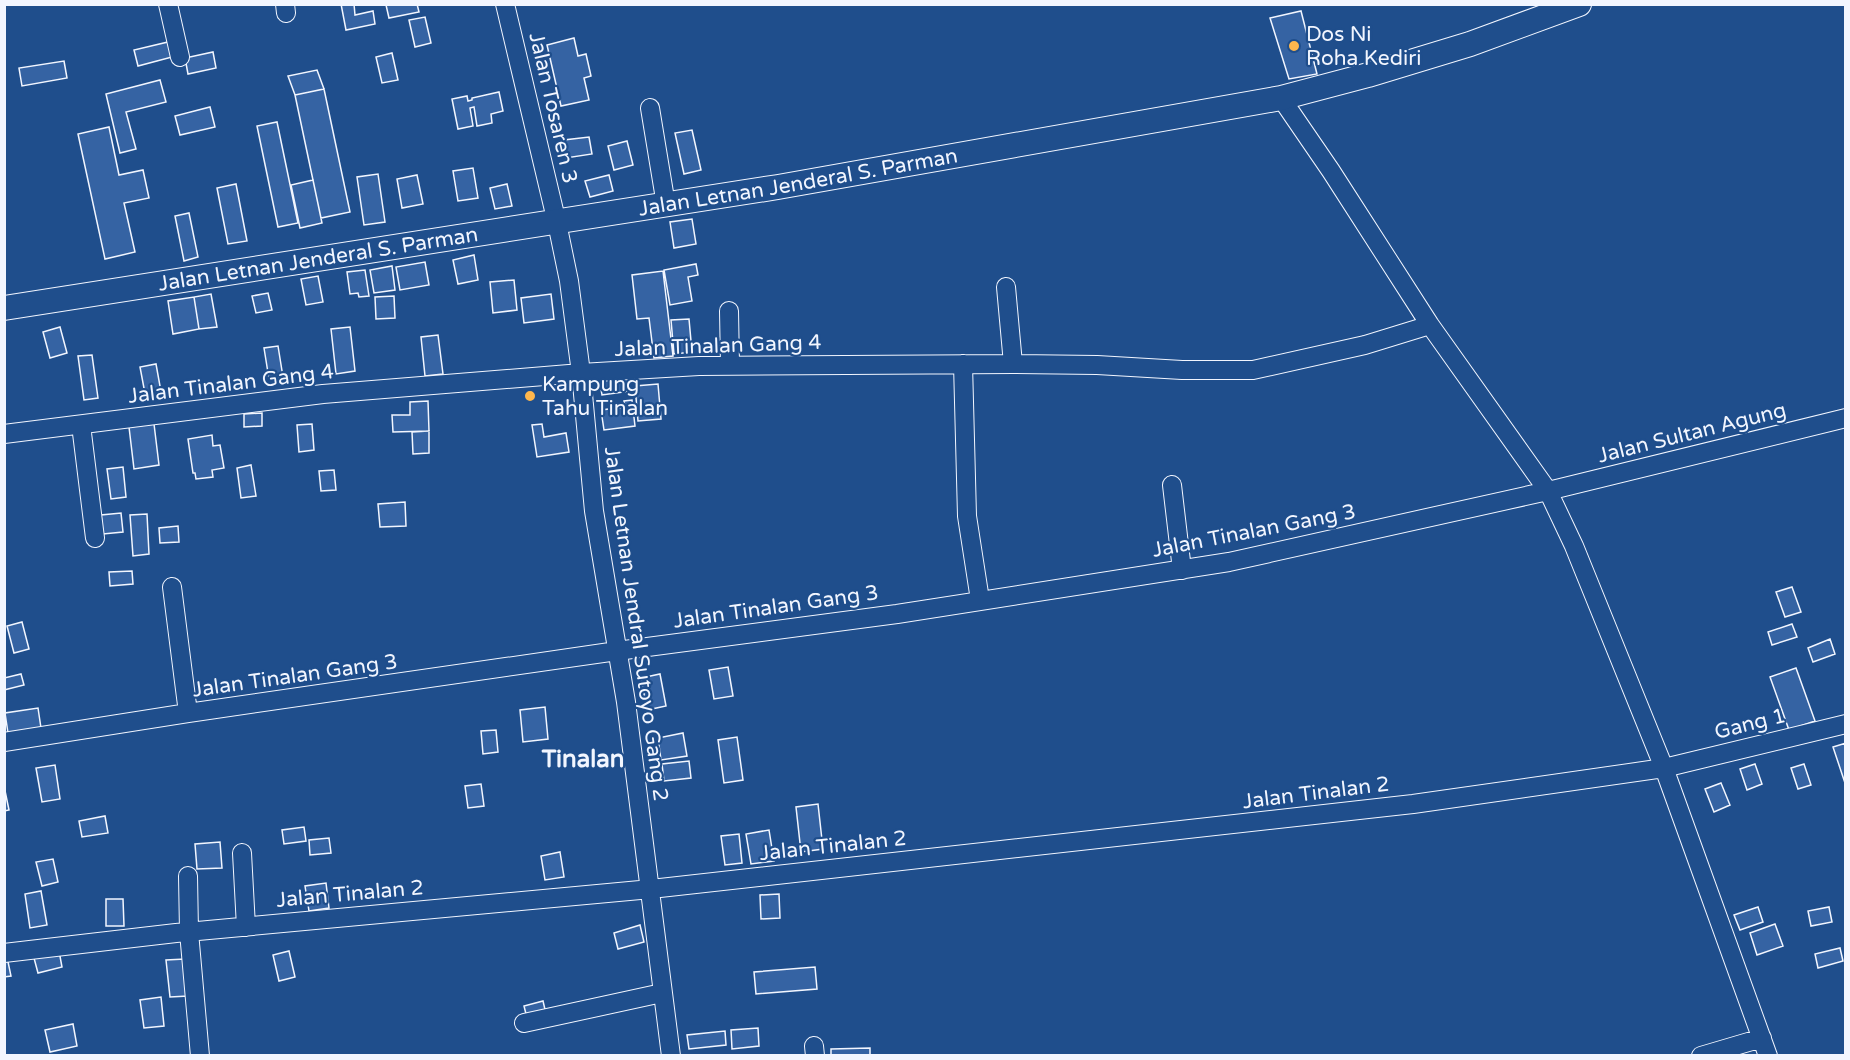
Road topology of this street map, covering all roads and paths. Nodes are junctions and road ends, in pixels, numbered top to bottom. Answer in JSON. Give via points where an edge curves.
{"nodes":[{"id":1,"x":168,"y":4,"type":"edge"},
{"id":2,"x":505,"y":4,"type":"edge"},
{"id":3,"x":1579,"y":4,"type":"edge"},
{"id":4,"x":180,"y":57,"type":"dead end"},
{"id":5,"x":1281,"y":98,"type":"junction"},
{"id":6,"x":650,"y":108,"type":"dead end"},
{"id":7,"x":666,"y":205,"type":"junction"},
{"id":8,"x":557,"y":223,"type":"junction"},
{"id":9,"x":1006,"y":287,"type":"dead end"},
{"id":10,"x":4,"y":308,"type":"edge"},
{"id":11,"x":729,"y":311,"type":"dead end"},
{"id":12,"x":1430,"y":325,"type":"junction"},
{"id":13,"x":963,"y":364,"type":"junction"},
{"id":14,"x":1013,"y":364,"type":"junction"},
{"id":15,"x":730,"y":365,"type":"junction"},
{"id":16,"x":582,"y":373,"type":"junction"},
{"id":17,"x":1845,"y":418,"type":"edge"},
{"id":18,"x":81,"y":425,"type":"junction"},
{"id":19,"x":4,"y":434,"type":"edge"},
{"id":20,"x":1172,"y":485,"type":"dead end"},
{"id":21,"x":1548,"y":491,"type":"junction"},
{"id":22,"x":95,"y":538,"type":"dead end"},
{"id":23,"x":1182,"y":570,"type":"junction"},
{"id":24,"x":172,"y":587,"type":"dead end"},
{"id":25,"x":980,"y":600,"type":"junction"},
{"id":26,"x":617,"y":651,"type":"junction"},
{"id":27,"x":188,"y":713,"type":"junction"},
{"id":28,"x":1845,"y":724,"type":"edge"},
{"id":29,"x":4,"y":742,"type":"edge"},
{"id":30,"x":1664,"y":768,"type":"junction"},
{"id":31,"x":242,"y":853,"type":"dead end"},
{"id":32,"x":188,"y":876,"type":"dead end"},
{"id":33,"x":651,"y":889,"type":"junction"},
{"id":34,"x":246,"y":927,"type":"junction"},
{"id":35,"x":189,"y":932,"type":"junction"},
{"id":36,"x":4,"y":953,"type":"edge"},
{"id":37,"x":662,"y":993,"type":"junction"},
{"id":38,"x":524,"y":1023,"type":"dead end"},
{"id":39,"x":1765,"y":1047,"type":"edge"},
{"id":40,"x":200,"y":1056,"type":"edge"},
{"id":41,"x":671,"y":1056,"type":"edge"},
{"id":42,"x":1701,"y":1056,"type":"edge"}],
"edges":[{"from":1,"to":4,"type":"street"},
{"from":2,"to":8,"type":"street","name":"Jalan Tosaren 3"},
{"from":3,"to":5,"type":"main road","name":"Jalan Letnan Jenderal S. Parman","via":[[1470,44]]},
{"from":5,"to":7,"type":"main road","name":"Jalan Letnan Jenderal S. Parman"},
{"from":5,"to":12,"type":"street"},
{"from":6,"to":7,"type":"street"},
{"from":7,"to":8,"type":"main road","name":"Jalan Letnan Jenderal S. Parman"},
{"from":8,"to":10,"type":"main road","name":"Jalan Letnan Jenderal S. Parman"},
{"from":8,"to":16,"type":"street","name":"Jalan Letnan Jendral Sutoyo Gang 2"},
{"from":9,"to":14,"type":"street"},
{"from":11,"to":15,"type":"street"},
{"from":12,"to":14,"type":"street","name":"Jalan Tinalan Gang 4","via":[[1365,345],[1253,370]]},
{"from":12,"to":21,"type":"street"},
{"from":13,"to":14,"type":"street","name":"Jalan Tinalan Gang 4"},
{"from":13,"to":15,"type":"street","name":"Jalan Tinalan Gang 4"},
{"from":13,"to":25,"type":"street","via":[[967,516]]},
{"from":15,"to":16,"type":"street","name":"Jalan Tinalan Gang 4"},
{"from":16,"to":18,"type":"street","name":"Jalan Tinalan Gang 4","via":[[323,394]]},
{"from":16,"to":26,"type":"street","name":"Jalan Letnan Jendral Sutoyo Gang 2","via":[[594,511]]},
{"from":17,"to":21,"type":"street","name":"Jalan Sultan Agung"},
{"from":18,"to":19,"type":"street","name":"Jalan Tinalan Gang 4"},
{"from":18,"to":22,"type":"street"},
{"from":20,"to":23,"type":"street"},
{"from":21,"to":23,"type":"street","name":"Jalan Tinalan Gang 3"},
{"from":21,"to":30,"type":"street"},
{"from":23,"to":25,"type":"street","name":"Jalan Tinalan Gang 3"},
{"from":24,"to":27,"type":"street"},
{"from":25,"to":26,"type":"street","name":"Jalan Tinalan Gang 3"},
{"from":26,"to":27,"type":"street","name":"Jalan Tinalan Gang 3"},
{"from":26,"to":33,"type":"street","name":"Jalan Letnan Jendral Sutoyo Gang 2"},
{"from":27,"to":29,"type":"street","name":"Jalan Tinalan Gang 3"},
{"from":28,"to":30,"type":"street","name":"Gang 1"},
{"from":30,"to":33,"type":"street","name":"Jalan Tinalan 2","via":[[1413,804]]},
{"from":30,"to":39,"type":"street"},
{"from":31,"to":34,"type":"street"},
{"from":32,"to":35,"type":"street"},
{"from":33,"to":34,"type":"street","name":"Jalan Tinalan 2"},
{"from":33,"to":37,"type":"street","name":"Jalan Letnan Jendral Sutoyo Gang 2"},
{"from":34,"to":35,"type":"street","name":"Jalan Tinalan 2"},
{"from":35,"to":36,"type":"street","name":"Jalan Tinalan 2"},
{"from":35,"to":40,"type":"street"},
{"from":37,"to":38,"type":"street"},
{"from":37,"to":41,"type":"street","name":"Jalan Letnan Jendral Sutoyo Gang 2"},
{"from":39,"to":42,"type":"street"}]}
